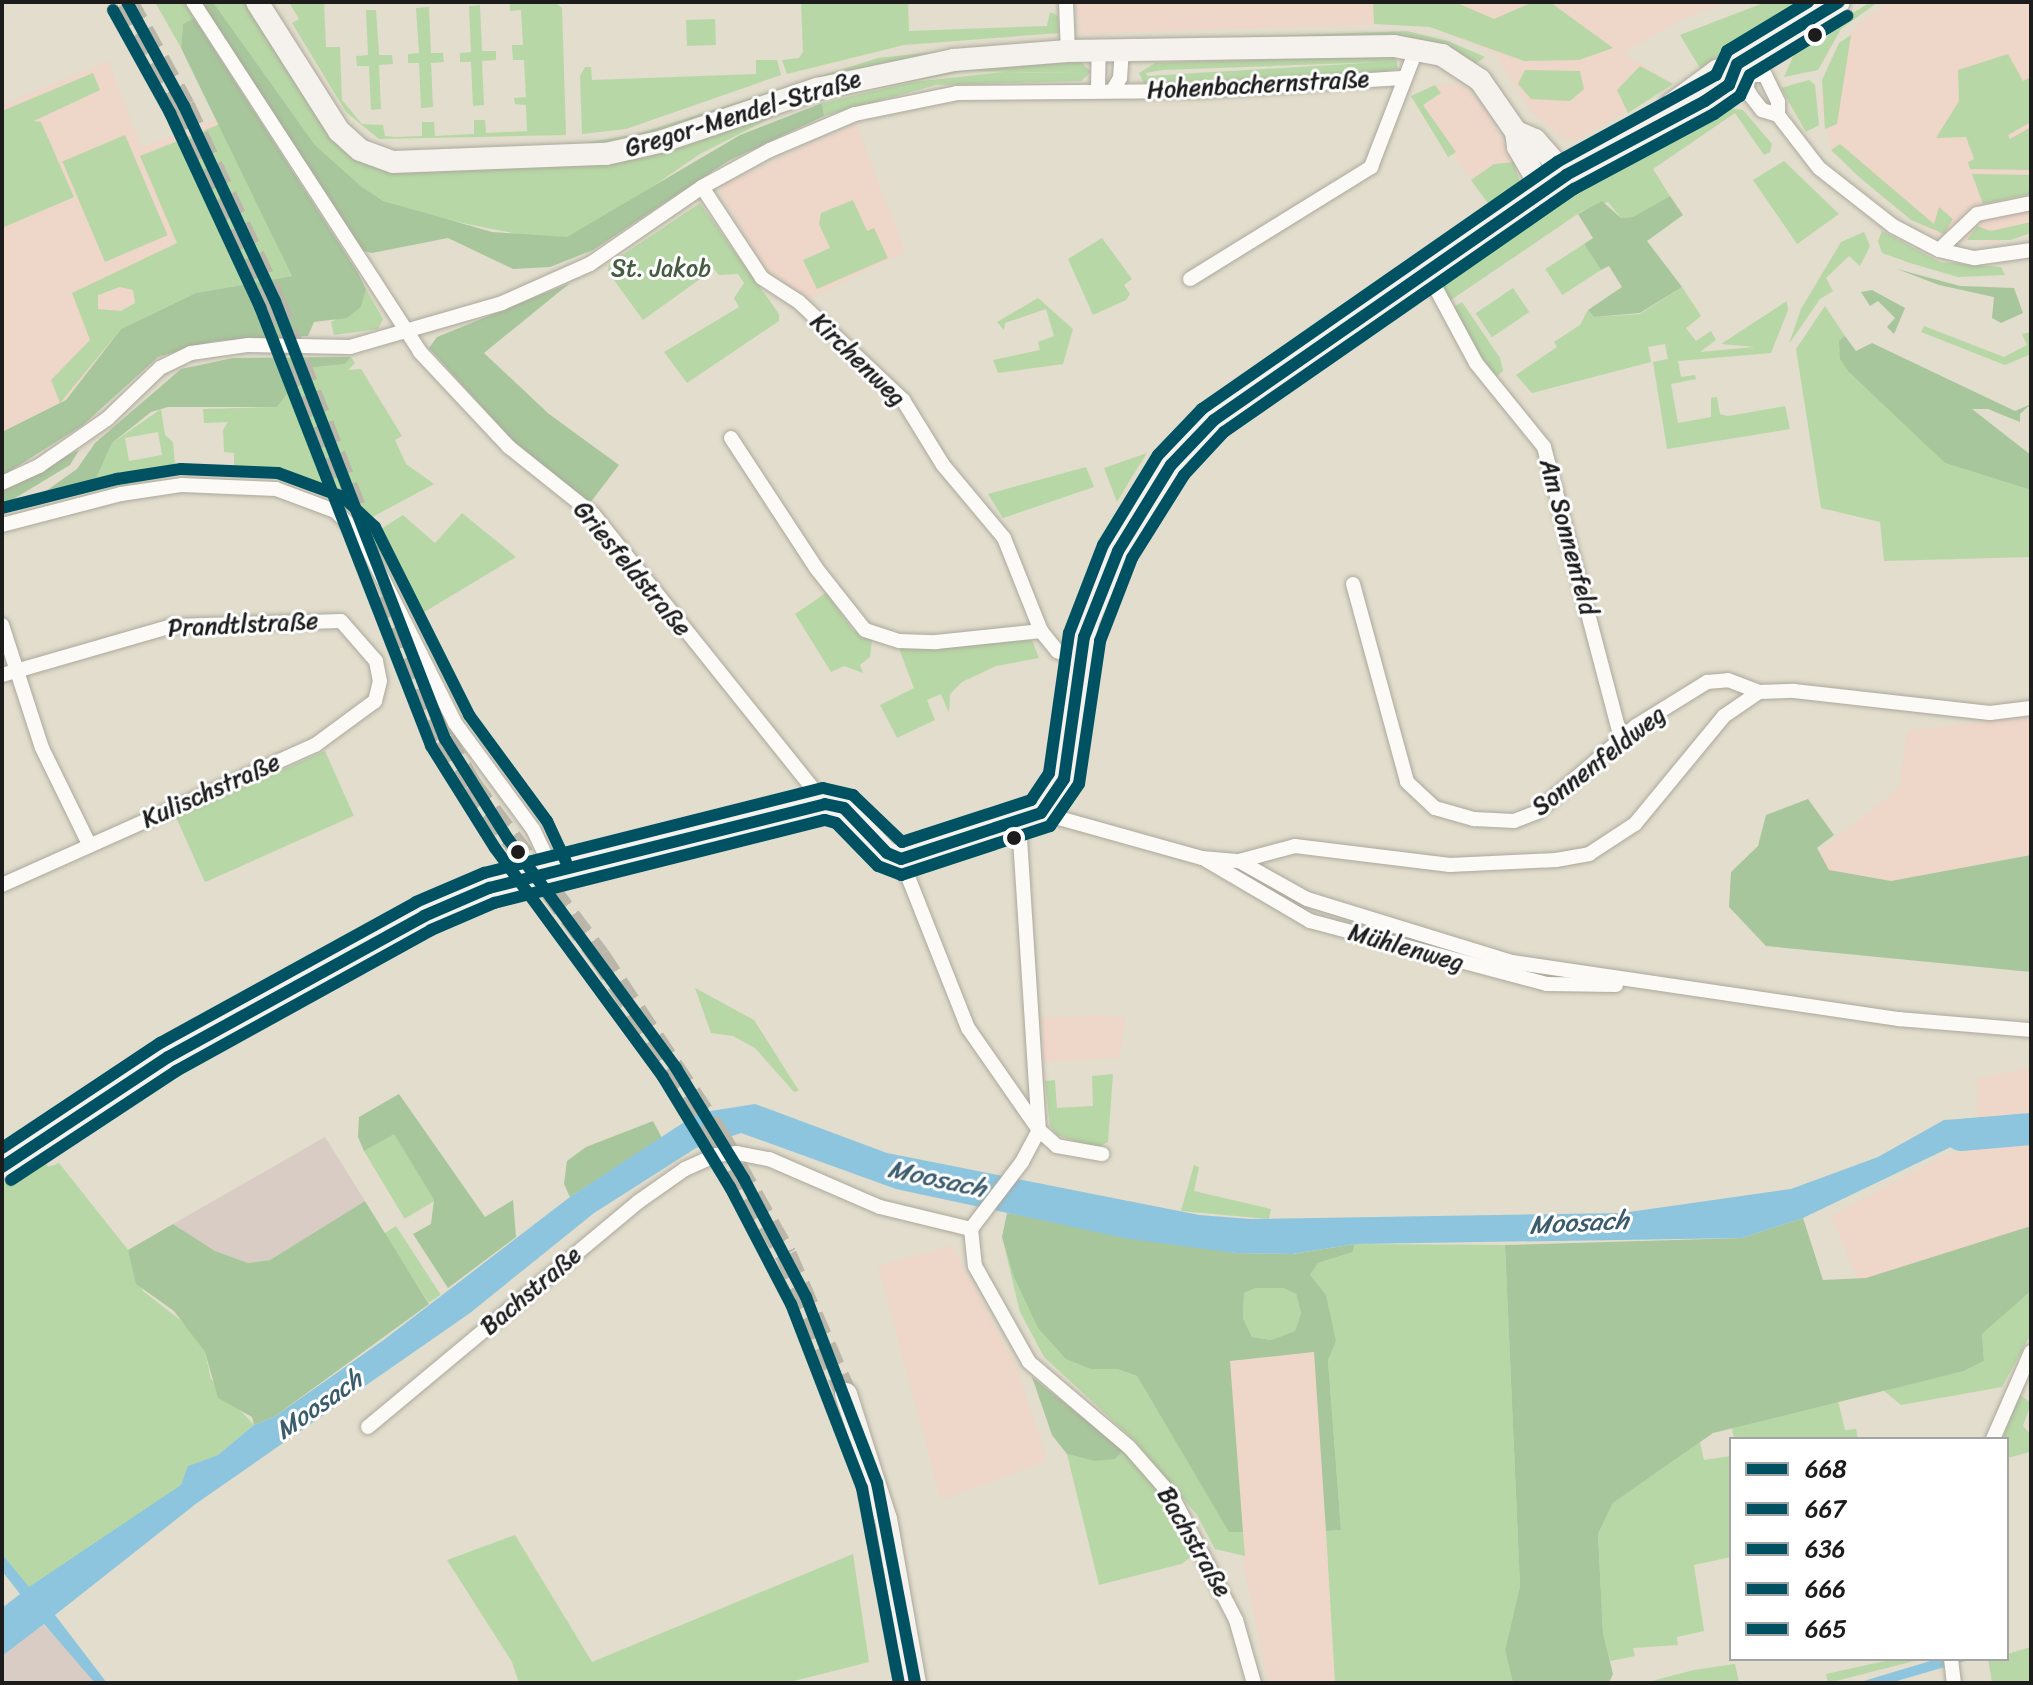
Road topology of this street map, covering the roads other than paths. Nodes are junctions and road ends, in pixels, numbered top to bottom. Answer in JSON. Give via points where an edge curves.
{"nodes":[{"id":1,"x":193,"y":2,"type":"edge"},
{"id":2,"x":257,"y":2,"type":"edge"},
{"id":3,"x":1066,"y":2,"type":"edge"},
{"id":4,"x":1839,"y":2,"type":"edge"},
{"id":5,"x":1417,"y":48,"type":"junction"},
{"id":6,"x":1068,"y":51,"type":"junction"},
{"id":7,"x":1099,"y":51,"type":"junction"},
{"id":8,"x":1122,"y":51,"type":"junction"},
{"id":9,"x":1743,"y":67,"type":"junction"},
{"id":10,"x":1402,"y":78,"type":"junction"},
{"id":11,"x":1106,"y":90,"type":"junction"},
{"id":12,"x":1778,"y":115,"type":"junction"},
{"id":13,"x":1516,"y":132,"type":"junction"},
{"id":14,"x":1566,"y":175,"type":"junction"},
{"id":15,"x":702,"y":187,"type":"junction"},
{"id":16,"x":1543,"y":190,"type":"junction"},
{"id":17,"x":2031,"y":203,"type":"edge"},
{"id":18,"x":1939,"y":250,"type":"junction"},
{"id":19,"x":2031,"y":250,"type":"edge"},
{"id":20,"x":1427,"y":272,"type":"junction"},
{"id":21,"x":1190,"y":279,"type":"dead end"},
{"id":22,"x":407,"y":333,"type":"junction"},
{"id":23,"x":731,"y":438,"type":"dead end"},
{"id":24,"x":2,"y":483,"type":"edge"},
{"id":25,"x":2,"y":525,"type":"edge"},
{"id":26,"x":1353,"y":584,"type":"dead end"},
{"id":27,"x":2,"y":625,"type":"edge"},
{"id":28,"x":1041,"y":631,"type":"junction"},
{"id":29,"x":1079,"y":660,"type":"junction"},
{"id":30,"x":376,"y":661,"type":"joint"},
{"id":31,"x":7,"y":672,"type":"edge"},
{"id":32,"x":1759,"y":692,"type":"junction"},
{"id":33,"x":2031,"y":708,"type":"edge"},
{"id":34,"x":1621,"y":738,"type":"junction"},
{"id":35,"x":825,"y":804,"type":"junction"},
{"id":36,"x":1041,"y":813,"type":"junction"},
{"id":37,"x":1019,"y":823,"type":"junction"},
{"id":38,"x":89,"y":844,"type":"junction"},
{"id":39,"x":1202,"y":858,"type":"junction"},
{"id":40,"x":901,"y":859,"type":"junction"},
{"id":41,"x":1239,"y":861,"type":"junction"},
{"id":42,"x":552,"y":869,"type":"junction"},
{"id":43,"x":2,"y":885,"type":"edge"},
{"id":44,"x":1626,"y":982,"type":"junction"},
{"id":45,"x":2031,"y":1030,"type":"edge"},
{"id":46,"x":1037,"y":1136,"type":"junction"},
{"id":47,"x":1102,"y":1154,"type":"dead end"},
{"id":48,"x":2,"y":1167,"type":"edge"},
{"id":49,"x":971,"y":1229,"type":"junction"},
{"id":50,"x":2031,"y":1352,"type":"edge"},
{"id":51,"x":846,"y":1394,"type":"tunnel mouth"},
{"id":52,"x":368,"y":1427,"type":"dead end"},
{"id":53,"x":1994,"y":1437,"type":"edge"},
{"id":54,"x":915,"y":1683,"type":"edge"},
{"id":55,"x":1254,"y":1683,"type":"edge"}],
"edges":[{"from":1,"to":22,"type":"street","name":"Griesfeldstraße"},
{"from":2,"to":6,"type":"main road","name":"Gregor-Mendel-Straße","via":[[339,131],[378,159],[409,163],[606,154],[889,71]]},
{"from":3,"to":6,"type":"street"},
{"from":4,"to":9,"type":"main road"},
{"from":5,"to":8,"type":"main road","name":"Gregor-Mendel-Straße"},
{"from":5,"to":10,"type":"street","name":"Hohenbachernstraße"},
{"from":5,"to":13,"type":"main road","name":"Gregor-Mendel-Straße","via":[[1464,65]]},
{"from":6,"to":7,"type":"main road","name":"Gregor-Mendel-Straße"},
{"from":7,"to":8,"type":"main road","name":"Gregor-Mendel-Straße"},
{"from":7,"to":11,"type":"street"},
{"from":8,"to":11,"type":"street","name":"Hohenbachernstraße","via":[[1120,78]]},
{"from":9,"to":12,"type":"street","via":[[1751,96],[1762,110]]},
{"from":9,"to":12,"type":"street","via":[[1765,75],[1778,102]]},
{"from":9,"to":14,"type":"main road","via":[[1729,85],[1680,117],[1660,122]]},
{"from":10,"to":11,"type":"street","name":"Hohenbachernstraße","via":[[1196,91]]},
{"from":10,"to":21,"type":"street","name":"Hohenbachernstraße","via":[[1371,167]]},
{"from":11,"to":15,"type":"street","name":"Hohenbachernstraße","via":[[910,100],[808,132]]},
{"from":12,"to":18,"type":"street","via":[[1840,189]]},
{"from":13,"to":14,"type":"main road","name":"Gregor-Mendel-Straße","via":[[1535,140]]},
{"from":13,"to":16,"type":"main road","name":"Gregor-Mendel-Straße","via":[[1518,147]]},
{"from":14,"to":16,"type":"main road"},
{"from":15,"to":22,"type":"street","name":"Hohenbachernstraße","via":[[590,264],[502,303]]},
{"from":15,"to":28,"type":"street","name":"Kirchenweg","via":[[762,278],[799,302],[903,400],[943,465],[1004,538]]},
{"from":16,"to":20,"type":"main road"},
{"from":17,"to":18,"type":"street","via":[[1977,214]]},
{"from":18,"to":19,"type":"street","via":[[1975,258]]},
{"from":20,"to":29,"type":"main road","via":[[1214,420],[1171,465],[1118,551],[1088,622]]},
{"from":20,"to":34,"type":"street","name":"Am Sonnenfeld","via":[[1476,363],[1544,447]]},
{"from":22,"to":24,"type":"street","name":"Hohenbachernstraße","via":[[350,347],[248,345],[191,353],[160,368],[84,435]]},
{"from":22,"to":35,"type":"street","name":"Griesfeldstraße","via":[[494,433],[593,514]]},
{"from":23,"to":28,"type":"street","via":[[816,568],[865,630],[899,641],[936,642]]},
{"from":25,"to":42,"type":"street","via":[[121,494],[182,485],[276,489],[335,511],[361,535],[455,723],[533,829]]},
{"from":26,"to":34,"type":"street","name":"Sonnenfeldweg","via":[[1398,760],[1407,782],[1435,808],[1488,822],[1525,819]]},
{"from":27,"to":31,"type":"street"},
{"from":28,"to":29,"type":"street","name":"Kirchenweg","via":[[1057,651]]},
{"from":29,"to":36,"type":"main road","via":[[1064,779],[1059,794]]},
{"from":30,"to":31,"type":"street","name":"Prandtlstraße","via":[[341,621],[215,622],[143,633]]},
{"from":30,"to":38,"type":"street","name":"Kulischstraße","via":[[380,681],[375,701],[351,723],[315,745]]},
{"from":31,"to":38,"type":"street"},
{"from":32,"to":33,"type":"street","name":"Sonnenfeldweg","via":[[1794,691],[1990,713]]},
{"from":32,"to":34,"type":"street","name":"Sonnenfeldweg","via":[[1728,680],[1707,682]]},
{"from":32,"to":41,"type":"street","via":[[1724,716],[1635,824],[1589,854],[1450,865],[1295,846]]},
{"from":35,"to":40,"type":"main road","name":"Griesfeldstraße","via":[[844,808],[887,853]]},
{"from":35,"to":42,"type":"main road"},
{"from":36,"to":37,"type":"main road"},
{"from":36,"to":39,"type":"street"},
{"from":37,"to":40,"type":"main road"},
{"from":37,"to":46,"type":"street"},
{"from":38,"to":43,"type":"street","name":"Kulischstraße"},
{"from":39,"to":41,"type":"street"},
{"from":39,"to":44,"type":"street","name":"Mühlenweg","via":[[1310,921],[1406,950],[1547,984],[1594,988]]},
{"from":40,"to":46,"type":"street","via":[[968,1028]]},
{"from":41,"to":44,"type":"street","name":"Mühlenweg","via":[[1307,899],[1367,918],[1512,962]]},
{"from":42,"to":48,"type":"main road","via":[[424,916],[148,1069]]},
{"from":44,"to":45,"type":"street","name":"Mühlenweg","via":[[1899,1019]]},
{"from":46,"to":47,"type":"street","via":[[1057,1146]]},
{"from":46,"to":49,"type":"street"},
{"from":49,"to":52,"type":"street","name":"Bachstraße","via":[[880,1207],[769,1159],[717,1155],[685,1169],[638,1202]]},
{"from":49,"to":55,"type":"street","name":"Bachstraße","via":[[975,1266],[1029,1362],[1129,1447],[1172,1496],[1236,1620]]},
{"from":50,"to":53,"type":"street"},
{"from":51,"to":54,"type":"main road","via":[[886,1519]]}]}
